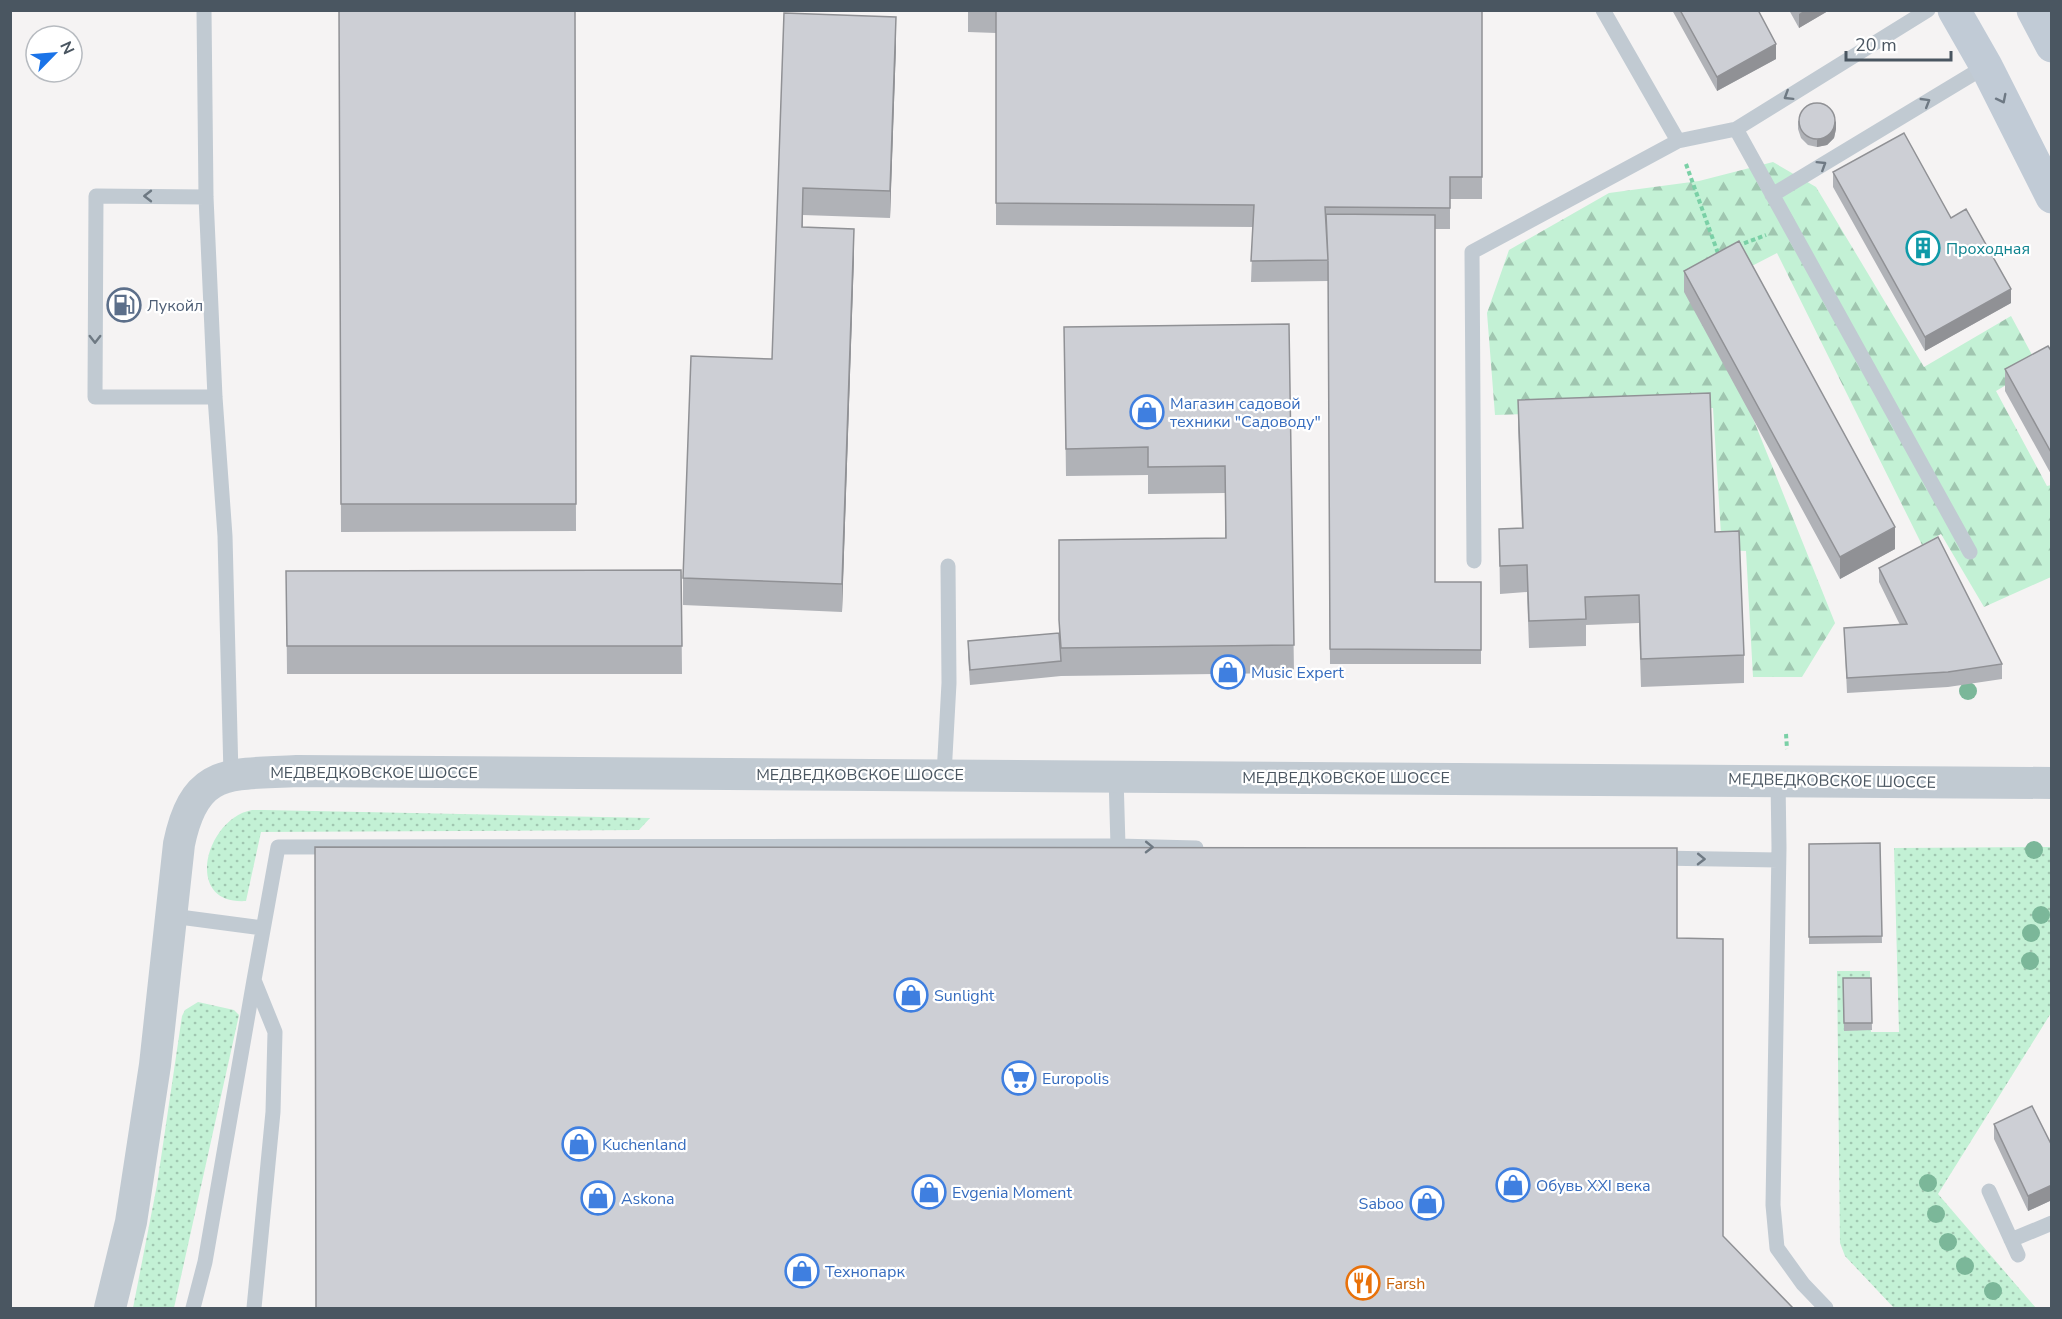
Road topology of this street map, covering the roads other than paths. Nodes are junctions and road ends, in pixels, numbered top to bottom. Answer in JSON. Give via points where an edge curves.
{"nodes":[{"id":1,"x":204,"y":10,"type":"edge"},
{"id":2,"x":1603,"y":10,"type":"edge"},
{"id":3,"x":1928,"y":10,"type":"edge"},
{"id":4,"x":1954,"y":10,"type":"edge"},
{"id":5,"x":2033,"y":10,"type":"edge"},
{"id":6,"x":2052,"y":46,"type":"edge"},
{"id":7,"x":1986,"y":66,"type":"junction"},
{"id":8,"x":1736,"y":129,"type":"junction"},
{"id":9,"x":1678,"y":141,"type":"junction"},
{"id":10,"x":1772,"y":195,"type":"junction"},
{"id":11,"x":207,"y":197,"type":"junction"},
{"id":12,"x":2052,"y":197,"type":"edge"},
{"id":13,"x":215,"y":397,"type":"junction"},
{"id":14,"x":1970,"y":552,"type":"dead end"},
{"id":15,"x":1474,"y":561,"type":"dead end"},
{"id":16,"x":948,"y":566,"type":"dead end"},
{"id":17,"x":231,"y":775,"type":"junction"},
{"id":18,"x":944,"y":775,"type":"junction"},
{"id":19,"x":1116,"y":777,"type":"junction"},
{"id":20,"x":1778,"y":779,"type":"junction"},
{"id":21,"x":2052,"y":783,"type":"edge"},
{"id":22,"x":1118,"y":846,"type":"junction"},
{"id":23,"x":1214,"y":848,"type":"edge"},
{"id":24,"x":1646,"y":857,"type":"edge"},
{"id":25,"x":1778,"y":860,"type":"junction"},
{"id":26,"x":1118,"y":879,"type":"edge"},
{"id":27,"x":172,"y":916,"type":"junction"},
{"id":28,"x":263,"y":928,"type":"junction"},
{"id":29,"x":254,"y":980,"type":"junction"},
{"id":30,"x":1989,"y":1191,"type":"dead end"},
{"id":31,"x":2052,"y":1223,"type":"edge"},
{"id":32,"x":2011,"y":1240,"type":"junction"},
{"id":33,"x":2018,"y":1255,"type":"dead end"},
{"id":34,"x":110,"y":1308,"type":"edge"},
{"id":35,"x":193,"y":1308,"type":"edge"},
{"id":36,"x":254,"y":1308,"type":"edge"},
{"id":37,"x":1826,"y":1308,"type":"edge"}],
"edges":[{"from":1,"to":11,"type":"lane"},
{"from":2,"to":9,"type":"lane"},
{"from":3,"to":8,"type":"lane","one_way":true},
{"from":4,"to":7,"type":"main road"},
{"from":5,"to":6,"type":"main road"},
{"from":10,"to":7,"type":"lane","one_way":true},
{"from":7,"to":12,"type":"main road","one_way":true},
{"from":8,"to":9,"type":"lane"},
{"from":8,"to":10,"type":"lane"},
{"from":9,"to":15,"type":"lane","via":[[1472,252]]},
{"from":10,"to":14,"type":"lane"},
{"from":11,"to":13,"type":"lane"},
{"from":11,"to":13,"type":"lane","one_way":true,"via":[[96,196],[95,397]]},
{"from":13,"to":17,"type":"lane","via":[[225,536]]},
{"from":16,"to":18,"type":"lane","via":[[949,683]]},
{"from":17,"to":18,"type":"street","name":"МЕДВЕДКОВСКОЕ ШОССЕ","via":[[297,771]]},
{"from":17,"to":27,"type":"street","name":"МЕДВЕДКОВСКОЕ ШОССЕ","via":[[211,783],[194,799],[184,819]]},
{"from":18,"to":19,"type":"street","name":"МЕДВЕДКОВСКОЕ ШОССЕ"},
{"from":19,"to":20,"type":"street","name":"МЕДВЕДКОВСКОЕ ШОССЕ"},
{"from":19,"to":22,"type":"lane"},
{"from":20,"to":21,"type":"street","name":"МЕДВЕДКОВСКОЕ ШОССЕ"},
{"from":20,"to":25,"type":"lane"},
{"from":22,"to":23,"type":"lane","one_way":true},
{"from":22,"to":26,"type":"lane"},
{"from":22,"to":28,"type":"lane","via":[[278,847]]},
{"from":24,"to":25,"type":"lane","one_way":true},
{"from":25,"to":37,"type":"lane","via":[[1773,1205],[1777,1248]]},
{"from":27,"to":28,"type":"lane"},
{"from":27,"to":34,"type":"street","name":"МЕДВЕДКОВСКОЕ ШОССЕ","via":[[155,1065],[132,1211]]},
{"from":28,"to":29,"type":"lane"},
{"from":29,"to":35,"type":"lane","via":[[205,1262]]},
{"from":29,"to":36,"type":"lane","via":[[276,1032],[273,1112]]},
{"from":30,"to":32,"type":"lane"},
{"from":31,"to":32,"type":"lane"},
{"from":32,"to":33,"type":"lane"}]}
